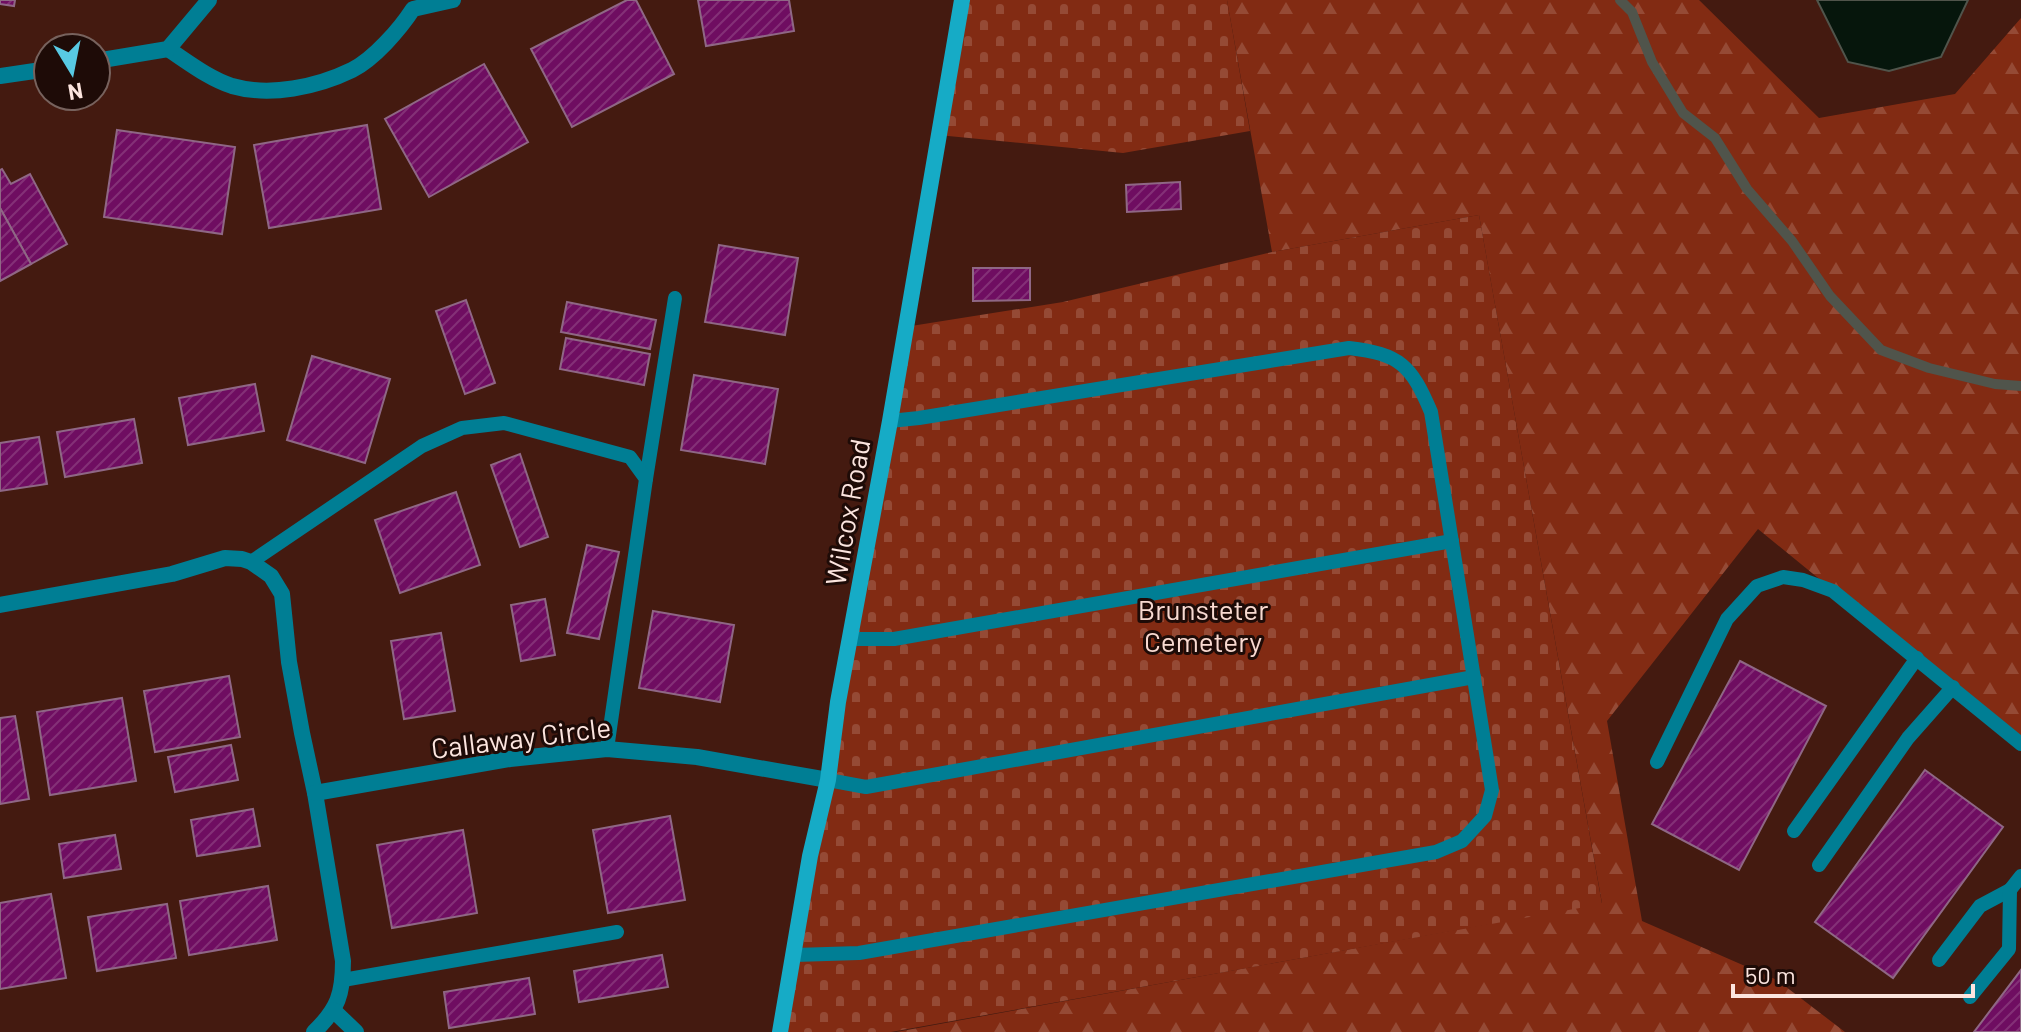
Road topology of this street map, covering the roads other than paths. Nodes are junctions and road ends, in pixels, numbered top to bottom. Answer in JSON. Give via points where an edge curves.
{"nodes":[{"id":1,"x":209,"y":0,"type":"edge"},
{"id":2,"x":453,"y":0,"type":"edge"},
{"id":3,"x":962,"y":0,"type":"edge"},
{"id":4,"x":407,"y":4,"type":"edge"},
{"id":5,"x":168,"y":49,"type":"junction"},
{"id":6,"x":112,"y":58,"type":"edge"},
{"id":7,"x":32,"y":71,"type":"edge"},
{"id":8,"x":0,"y":76,"type":"edge"},
{"id":9,"x":675,"y":298,"type":"dead end"},
{"id":10,"x":890,"y":421,"type":"junction"},
{"id":11,"x":646,"y":479,"type":"junction"},
{"id":12,"x":1452,"y":541,"type":"junction"},
{"id":13,"x":251,"y":562,"type":"junction"},
{"id":14,"x":0,"y":605,"type":"edge"},
{"id":15,"x":850,"y":639,"type":"junction"},
{"id":16,"x":1917,"y":658,"type":"junction"},
{"id":17,"x":1474,"y":677,"type":"junction"},
{"id":18,"x":1953,"y":687,"type":"junction"},
{"id":19,"x":2021,"y":744,"type":"edge"},
{"id":20,"x":607,"y":749,"type":"junction"},
{"id":21,"x":1657,"y":762,"type":"dead end"},
{"id":22,"x":828,"y":780,"type":"junction"},
{"id":23,"x":315,"y":793,"type":"junction"},
{"id":24,"x":1794,"y":831,"type":"dead end"},
{"id":25,"x":1819,"y":865,"type":"dead end"},
{"id":26,"x":2021,"y":876,"type":"edge"},
{"id":27,"x":2010,"y":890,"type":"junction"},
{"id":28,"x":617,"y":932,"type":"dead end"},
{"id":29,"x":795,"y":955,"type":"junction"},
{"id":30,"x":1939,"y":960,"type":"dead end"},
{"id":31,"x":343,"y":980,"type":"junction"},
{"id":32,"x":1970,"y":997,"type":"dead end"},
{"id":33,"x":333,"y":1010,"type":"junction"},
{"id":34,"x":314,"y":1032,"type":"edge"},
{"id":35,"x":356,"y":1032,"type":"edge"},
{"id":36,"x":780,"y":1032,"type":"edge"}],
"edges":[{"from":1,"to":5,"type":"street"},
{"from":2,"to":4,"type":"street"},
{"from":3,"to":10,"type":"street","name":"Wilcox Road"},
{"from":4,"to":5,"type":"street","via":[[371,56],[353,69],[270,92],[212,78]]},
{"from":5,"to":6,"type":"street"},
{"from":7,"to":8,"type":"street"},
{"from":9,"to":11,"type":"lane"},
{"from":10,"to":12,"type":"lane","via":[[1349,348],[1379,352],[1401,363],[1421,388],[1431,412]]},
{"from":10,"to":15,"type":"street","name":"Wilcox Road"},
{"from":11,"to":13,"type":"lane","via":[[630,457],[504,423],[462,428],[422,446]]},
{"from":11,"to":20,"type":"lane"},
{"from":12,"to":15,"type":"lane","via":[[894,639]]},
{"from":12,"to":17,"type":"lane"},
{"from":13,"to":14,"type":"street","via":[[225,558],[172,574]]},
{"from":13,"to":23,"type":"street","via":[[271,576],[282,594],[289,662]]},
{"from":15,"to":22,"type":"street","name":"Wilcox Road"},
{"from":16,"to":18,"type":"lane"},
{"from":16,"to":21,"type":"lane","via":[[1833,591],[1783,577],[1757,586],[1727,619]]},
{"from":16,"to":24,"type":"lane"},
{"from":17,"to":22,"type":"lane","via":[[866,787]]},
{"from":17,"to":29,"type":"lane","via":[[1492,790],[1485,816],[1462,841],[1436,852],[859,953]]},
{"from":18,"to":19,"type":"lane"},
{"from":18,"to":25,"type":"lane","via":[[1908,738]]},
{"from":20,"to":22,"type":"street","name":"Callaway Circle","via":[[697,757]]},
{"from":20,"to":23,"type":"street","name":"Callaway Circle","via":[[510,759]]},
{"from":22,"to":29,"type":"street","name":"Wilcox Road"},
{"from":23,"to":31,"type":"street"},
{"from":26,"to":27,"type":"lane"},
{"from":27,"to":30,"type":"lane","via":[[1980,906]]},
{"from":27,"to":32,"type":"lane","via":[[2009,949]]},
{"from":28,"to":31,"type":"lane"},
{"from":29,"to":36,"type":"street","name":"Wilcox Road"},
{"from":31,"to":33,"type":"street"},
{"from":33,"to":34,"type":"street"},
{"from":33,"to":35,"type":"street"}]}
